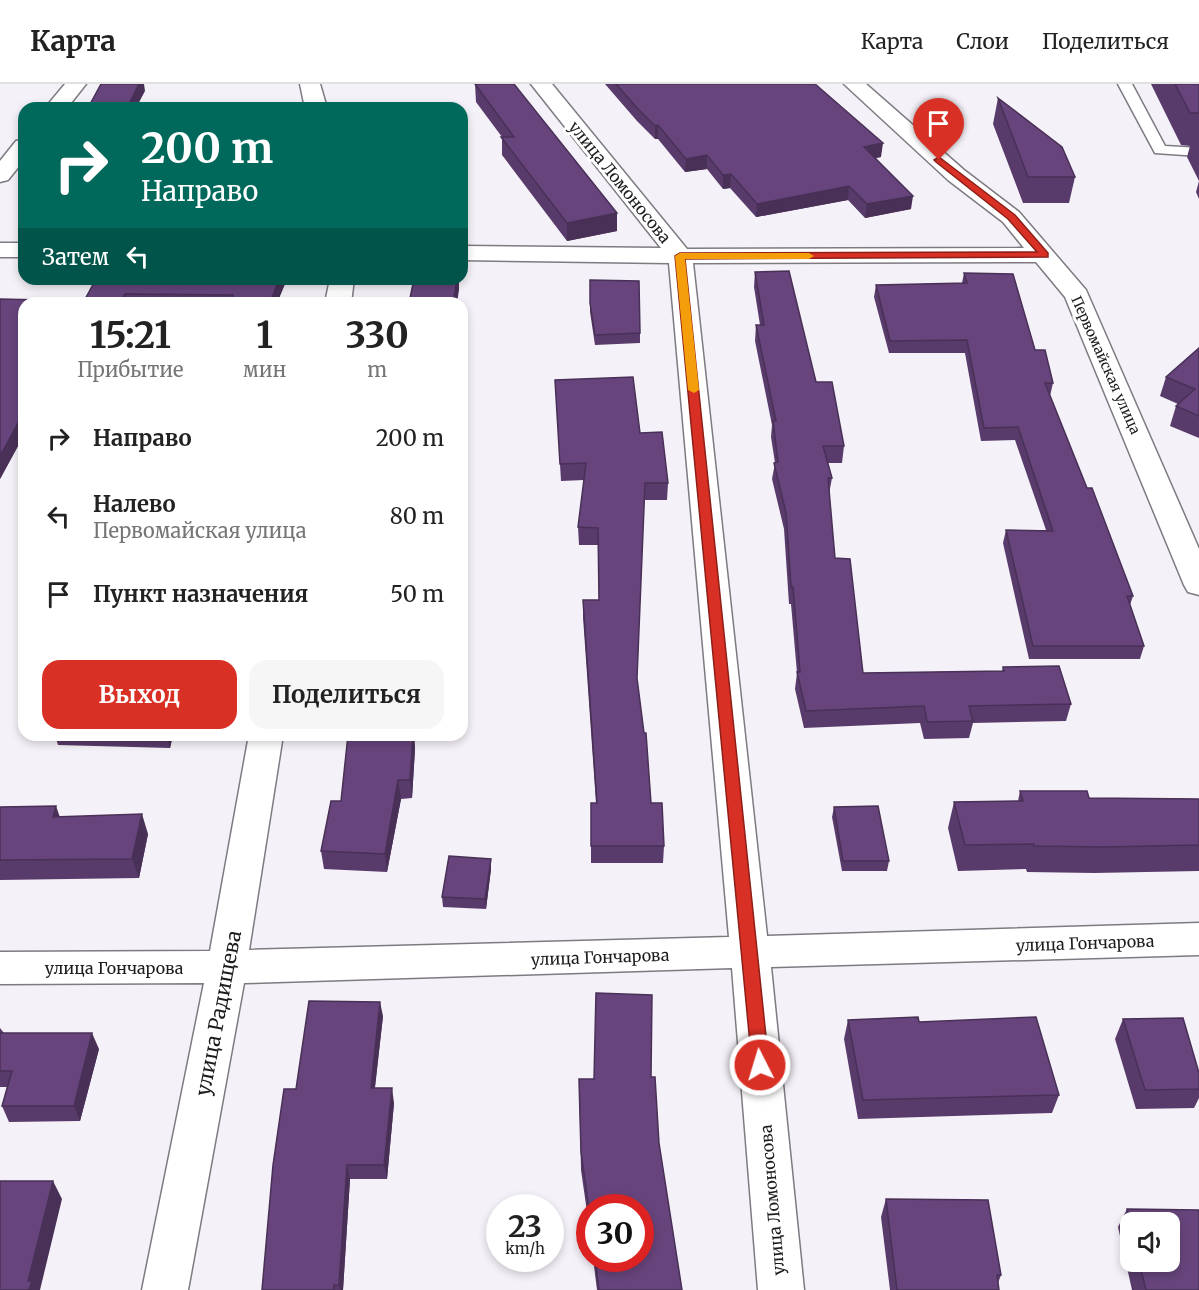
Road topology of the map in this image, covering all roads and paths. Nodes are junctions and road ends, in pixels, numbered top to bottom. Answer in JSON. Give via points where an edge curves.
{"nodes":[{"id":1,"x":76,"y":84,"type":"edge"},
{"id":2,"x":310,"y":84,"type":"edge"},
{"id":3,"x":541,"y":84,"type":"edge"},
{"id":4,"x":855,"y":84,"type":"edge"},
{"id":5,"x":1125,"y":84,"type":"edge"},
{"id":6,"x":61,"y":102,"type":"edge"},
{"id":7,"x":314,"y":102,"type":"edge"},
{"id":8,"x":1199,"y":152,"type":"edge"},
{"id":9,"x":18,"y":153,"type":"edge"},
{"id":10,"x":0,"y":175,"type":"edge"},
{"id":11,"x":0,"y":250,"type":"edge"},
{"id":12,"x":18,"y":250,"type":"edge"},
{"id":13,"x":468,"y":254,"type":"edge"},
{"id":14,"x":1045,"y":255,"type":"junction"},
{"id":15,"x":680,"y":256,"type":"junction"},
{"id":16,"x":1199,"y":585,"type":"edge"},
{"id":17,"x":265,"y":741,"type":"edge"},
{"id":18,"x":1199,"y":939,"type":"edge"},
{"id":19,"x":750,"y":952,"type":"junction"},
{"id":20,"x":227,"y":967,"type":"junction"},
{"id":21,"x":0,"y":968,"type":"edge"},
{"id":22,"x":165,"y":1290,"type":"edge"},
{"id":23,"x":781,"y":1290,"type":"edge"}],
"edges":[{"from":1,"to":6,"type":"street"},
{"from":2,"to":7,"type":"street"},
{"from":3,"to":15,"type":"street","name":"улица Ломоносова"},
{"from":4,"to":14,"type":"street","name":"Первомайская улица","via":[[956,175],[1011,217]]},
{"from":5,"to":8,"type":"lane","via":[[1160,150]]},
{"from":9,"to":10,"type":"street"},
{"from":11,"to":12,"type":"street"},
{"from":13,"to":15,"type":"street"},
{"from":14,"to":15,"type":"street"},
{"from":14,"to":16,"type":"street","name":"Первомайская улица","via":[[1077,295]]},
{"from":15,"to":19,"type":"street","name":"улица Ломоносова"},
{"from":17,"to":20,"type":"street","name":"улица Радищева"},
{"from":18,"to":19,"type":"street","name":"улица Гончарова"},
{"from":19,"to":20,"type":"street","name":"улица Гончарова"},
{"from":19,"to":23,"type":"street","name":"улица Ломоносова"},
{"from":20,"to":21,"type":"street","name":"улица Гончарова"},
{"from":20,"to":22,"type":"street","name":"улица Радищева"}]}
